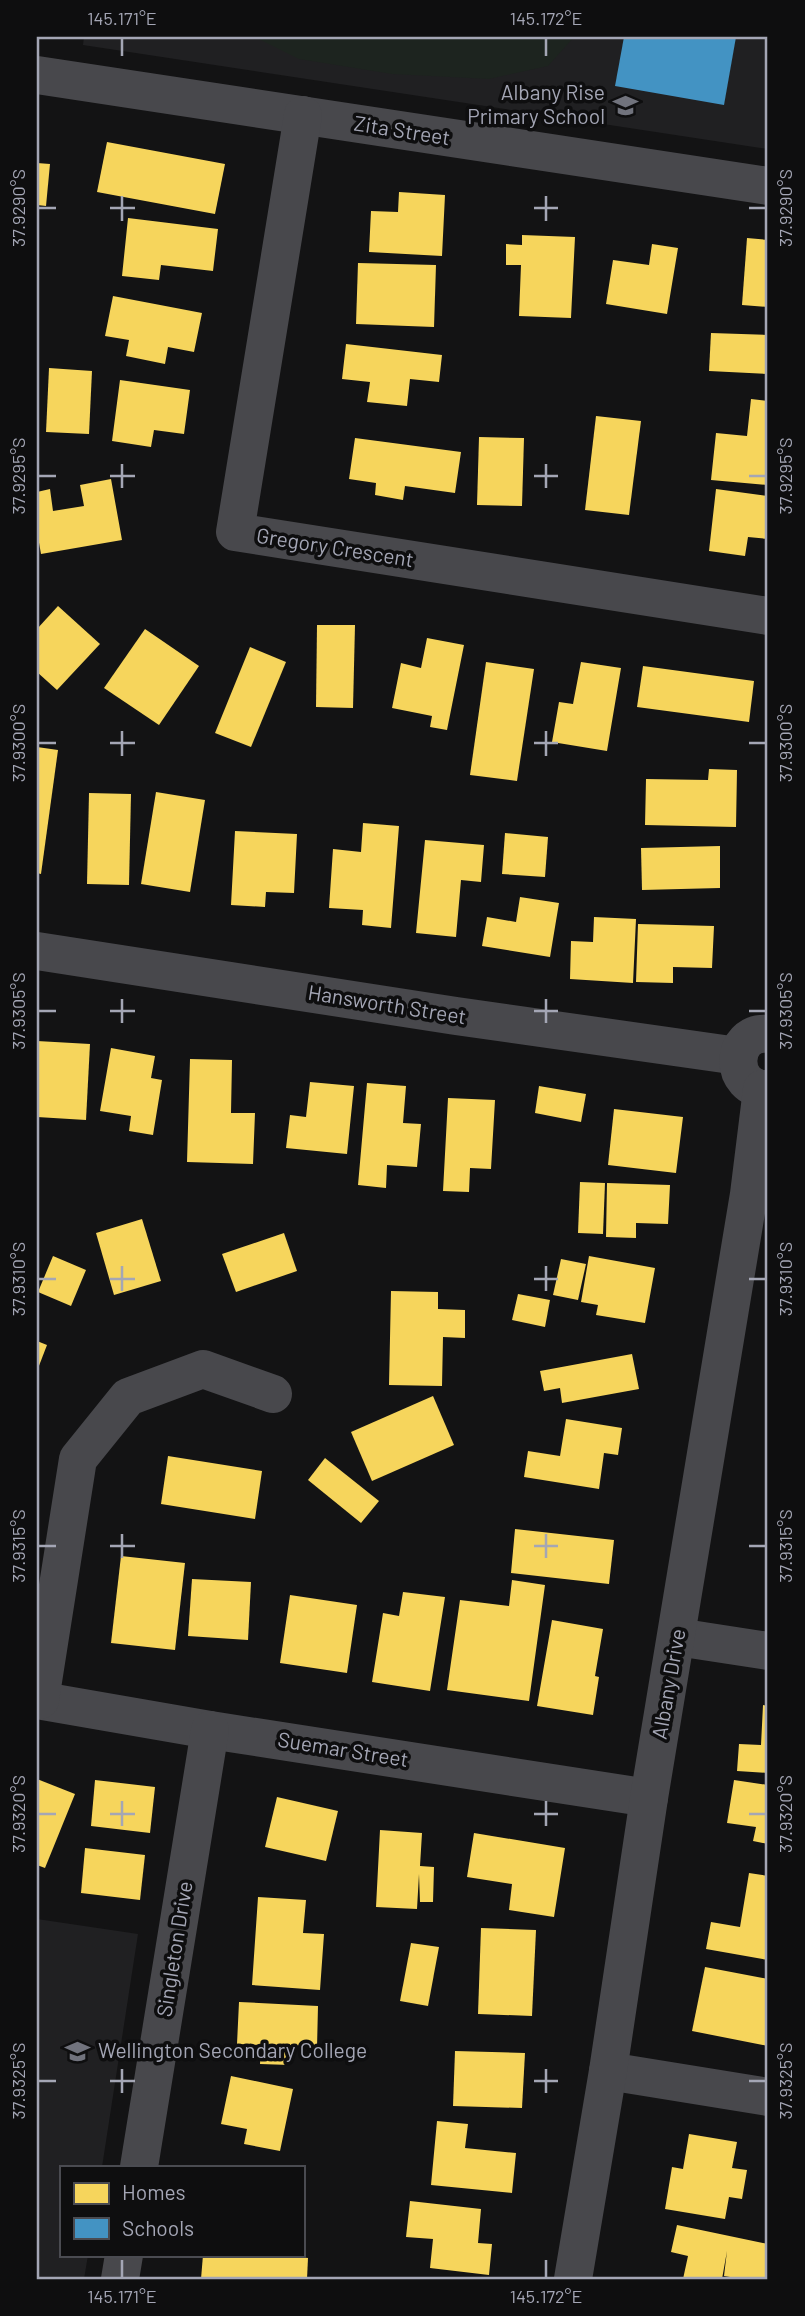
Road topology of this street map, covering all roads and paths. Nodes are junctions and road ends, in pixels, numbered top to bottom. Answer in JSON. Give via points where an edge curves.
{"nodes":[{"id":1,"x":37,"y":75,"type":"edge"},
{"id":2,"x":303,"y":115,"type":"junction"},
{"id":3,"x":768,"y":186,"type":"edge"},
{"id":4,"x":768,"y":616,"type":"edge"},
{"id":5,"x":37,"y":951,"type":"edge"},
{"id":6,"x":768,"y":1034,"type":"edge"},
{"id":7,"x":738,"y":1056,"type":"junction"},
{"id":8,"x":765,"y":1089,"type":"edge"},
{"id":9,"x":759,"y":1195,"type":"edge"},
{"id":10,"x":273,"y":1394,"type":"dead end"},
{"id":11,"x":677,"y":1637,"type":"junction"},
{"id":12,"x":768,"y":1651,"type":"edge"},
{"id":13,"x":38,"y":1700,"type":"edge"},
{"id":14,"x":210,"y":1730,"type":"junction"},
{"id":15,"x":649,"y":1798,"type":"junction"},
{"id":16,"x":608,"y":2071,"type":"junction"},
{"id":17,"x":768,"y":2097,"type":"edge"},
{"id":18,"x":139,"y":2166,"type":"edge"},
{"id":19,"x":124,"y":2256,"type":"edge"},
{"id":20,"x":120,"y":2279,"type":"edge"},
{"id":21,"x":573,"y":2279,"type":"edge"}],
"edges":[{"from":1,"to":2,"type":"street","name":"Zita Street"},
{"from":2,"to":3,"type":"street","name":"Zita Street"},
{"from":2,"to":4,"type":"street","name":"Gregory Crescent","via":[[235,532]]},
{"from":5,"to":7,"type":"street","name":"Hansworth Street"},
{"from":6,"to":7,"type":"street","via":[[754,1036]]},
{"from":7,"to":8,"type":"street","via":[[745,1081]]},
{"from":8,"to":9,"type":"street","name":"Albany Drive"},
{"from":9,"to":11,"type":"street","name":"Albany Drive"},
{"from":10,"to":13,"type":"street","via":[[202,1370],[128,1397],[78,1459]]},
{"from":11,"to":12,"type":"street"},
{"from":11,"to":15,"type":"street","name":"Albany Drive"},
{"from":13,"to":14,"type":"street","name":"Suemar Street"},
{"from":14,"to":15,"type":"street","name":"Suemar Street"},
{"from":14,"to":18,"type":"street","name":"Singleton Drive"},
{"from":15,"to":16,"type":"street","name":"Albany Drive"},
{"from":16,"to":17,"type":"street"},
{"from":16,"to":21,"type":"street","name":"Albany Drive"},
{"from":19,"to":20,"type":"street"}]}
